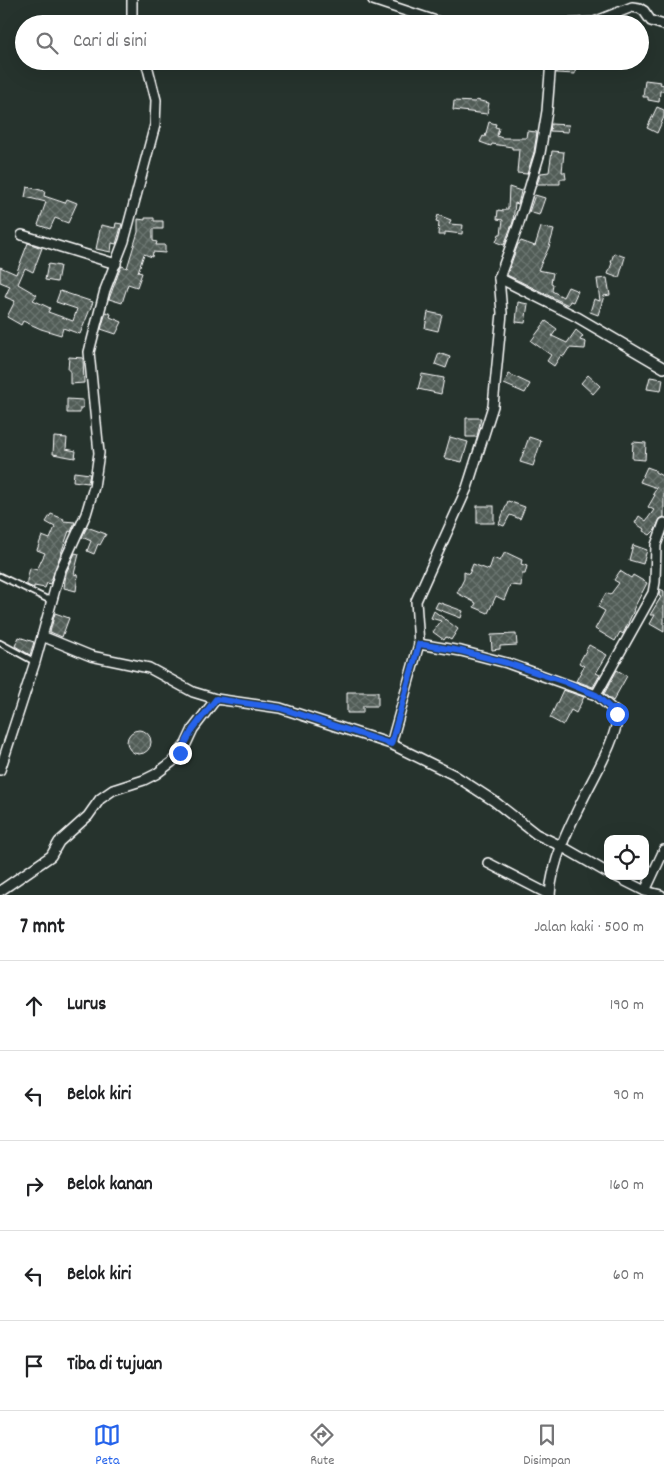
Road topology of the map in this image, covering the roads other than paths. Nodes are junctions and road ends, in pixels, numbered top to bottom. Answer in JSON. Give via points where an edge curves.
{"nodes":[{"id":1,"x":132,"y":0,"type":"edge"},
{"id":2,"x":373,"y":0,"type":"edge"},
{"id":3,"x":132,"y":15,"type":"edge"},
{"id":4,"x":420,"y":15,"type":"edge"},
{"id":5,"x":612,"y":15,"type":"edge"},
{"id":6,"x":647,"y":15,"type":"edge"},
{"id":7,"x":649,"y":18,"type":"edge"},
{"id":8,"x":664,"y":25,"type":"edge"},
{"id":9,"x":148,"y":70,"type":"edge"},
{"id":10,"x":550,"y":70,"type":"edge"},
{"id":11,"x":22,"y":235,"type":"dead end"},
{"id":12,"x":116,"y":264,"type":"junction"},
{"id":13,"x":500,"y":278,"type":"junction"},
{"id":14,"x":664,"y":368,"type":"edge"},
{"id":15,"x":664,"y":523,"type":"edge"},
{"id":16,"x":0,"y":576,"type":"edge"},
{"id":17,"x":655,"y":582,"type":"junction"},
{"id":18,"x":664,"y":588,"type":"edge"},
{"id":19,"x":51,"y":601,"type":"junction"},
{"id":20,"x":42,"y":636,"type":"junction"},
{"id":21,"x":0,"y":643,"type":"edge"},
{"id":22,"x":419,"y":644,"type":"junction"},
{"id":23,"x":35,"y":662,"type":"junction"},
{"id":24,"x":596,"y":695,"type":"junction"},
{"id":25,"x":216,"y":699,"type":"junction"},
{"id":26,"x":391,"y":744,"type":"junction"},
{"id":27,"x":0,"y":770,"type":"edge"},
{"id":28,"x":562,"y":846,"type":"junction"},
{"id":29,"x":664,"y":850,"type":"edge"},
{"id":30,"x":488,"y":863,"type":"dead end"},
{"id":31,"x":604,"y":871,"type":"edge"},
{"id":32,"x":623,"y":880,"type":"edge"},
{"id":33,"x":645,"y":890,"type":"junction"},
{"id":34,"x":0,"y":891,"type":"edge"},
{"id":35,"x":550,"y":895,"type":"edge"},
{"id":36,"x":661,"y":895,"type":"edge"}],
"edges":[{"from":1,"to":3,"type":"street"},
{"from":2,"to":4,"type":"street"},
{"from":5,"to":6,"type":"street","via":[[632,7]]},
{"from":7,"to":8,"type":"street"},
{"from":9,"to":12,"type":"street","via":[[156,100],[155,125]]},
{"from":10,"to":13,"type":"street","via":[[540,153]]},
{"from":11,"to":12,"type":"street"},
{"from":12,"to":19,"type":"street","via":[[105,290],[90,352],[98,453],[94,487]]},
{"from":13,"to":14,"type":"street","via":[[578,317]]},
{"from":13,"to":22,"type":"street","via":[[502,313],[493,406],[467,488],[416,600]]},
{"from":15,"to":17,"type":"street","via":[[656,545]]},
{"from":16,"to":19,"type":"lane"},
{"from":17,"to":18,"type":"street"},
{"from":17,"to":24,"type":"street","via":[[649,602]]},
{"from":19,"to":20,"type":"street"},
{"from":20,"to":23,"type":"street"},
{"from":20,"to":25,"type":"street","via":[[92,656],[150,668],[193,692]]},
{"from":21,"to":23,"type":"lane"},
{"from":22,"to":24,"type":"street","via":[[507,663]]},
{"from":22,"to":26,"type":"street"},
{"from":23,"to":27,"type":"street"},
{"from":24,"to":28,"type":"street","via":[[617,714],[618,723]]},
{"from":25,"to":26,"type":"street","via":[[280,708]]},
{"from":25,"to":34,"type":"street","via":[[172,762],[156,774],[113,790],[100,799],[88,816],[59,842],[51,856]]},
{"from":26,"to":28,"type":"street","via":[[454,775],[536,834]]},
{"from":28,"to":31,"type":"street"},
{"from":28,"to":35,"type":"street","via":[[553,869]]},
{"from":29,"to":33,"type":"street"},
{"from":30,"to":35,"type":"street"},
{"from":32,"to":33,"type":"street"},
{"from":33,"to":36,"type":"street"}]}
